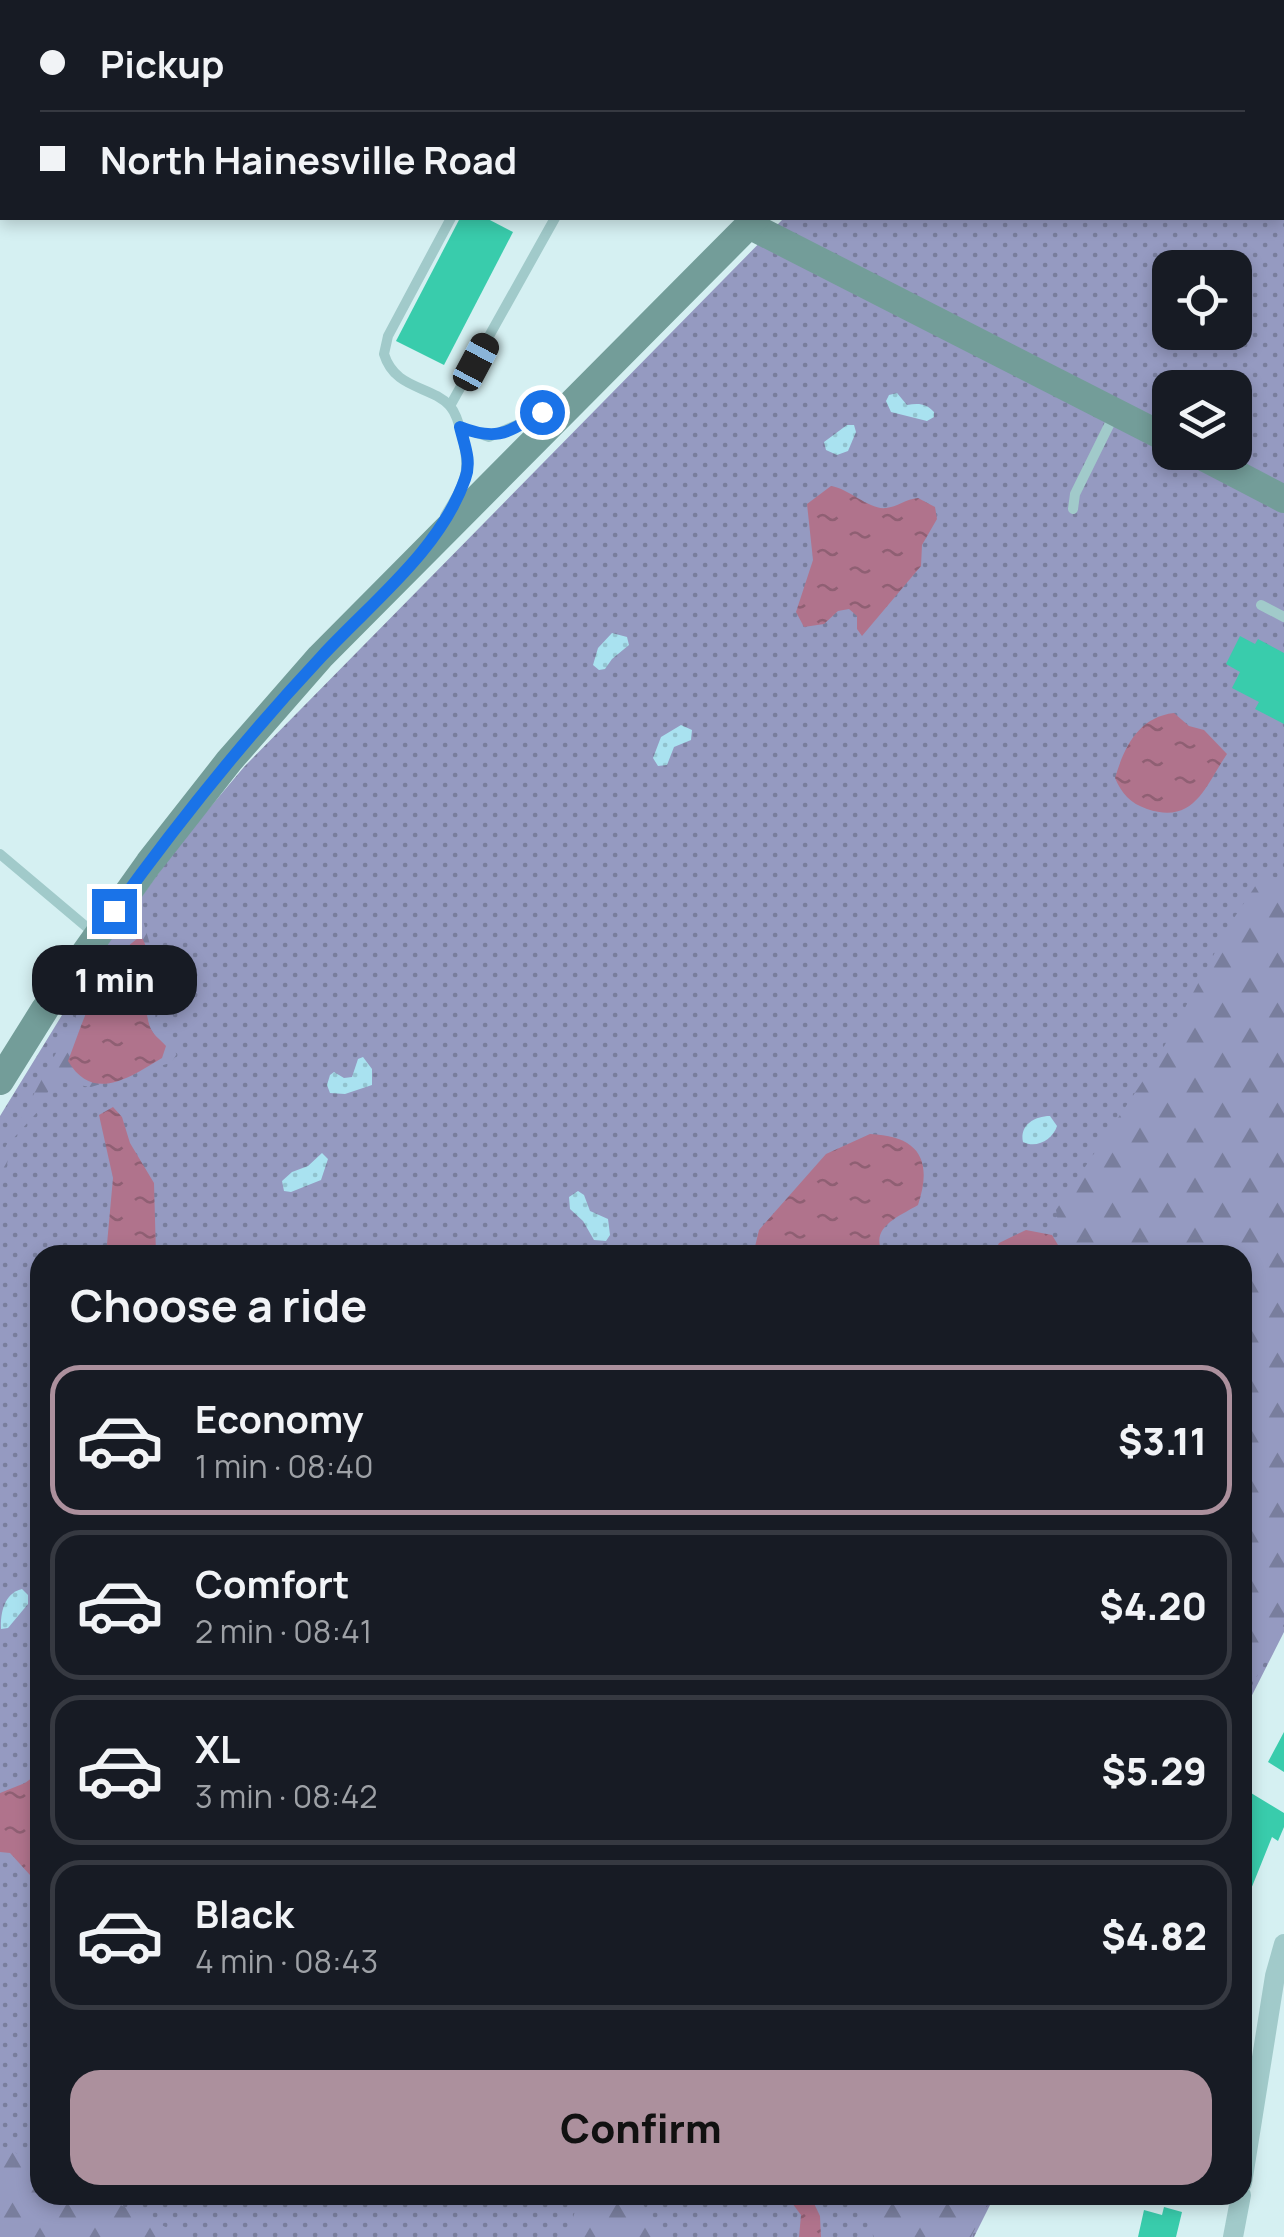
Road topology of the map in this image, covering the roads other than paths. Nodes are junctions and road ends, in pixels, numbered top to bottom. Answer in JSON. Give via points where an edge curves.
{"nodes":[{"id":1,"x":450,"y":220,"type":"edge"},
{"id":2,"x":554,"y":220,"type":"edge"},
{"id":3,"x":746,"y":220,"type":"edge"},
{"id":4,"x":574,"y":401,"type":"junction"},
{"id":5,"x":450,"y":406,"type":"junction"},
{"id":6,"x":1115,"y":412,"type":"junction"},
{"id":7,"x":460,"y":427,"type":"junction"},
{"id":8,"x":1152,"y":431,"type":"edge"},
{"id":9,"x":1228,"y":470,"type":"edge"},
{"id":10,"x":1284,"y":499,"type":"edge"},
{"id":11,"x":1073,"y":509,"type":"dead end"},
{"id":12,"x":423,"y":554,"type":"junction"},
{"id":13,"x":1260,"y":605,"type":"dead end"},
{"id":14,"x":1284,"y":617,"type":"edge"},
{"id":15,"x":0,"y":854,"type":"edge"},
{"id":16,"x":97,"y":936,"type":"junction"},
{"id":17,"x":0,"y":1081,"type":"edge"},
{"id":18,"x":1284,"y":1944,"type":"edge"},
{"id":19,"x":1252,"y":2122,"type":"edge"},
{"id":20,"x":1239,"y":2205,"type":"edge"},
{"id":21,"x":1233,"y":2237,"type":"edge"}],
"edges":[{"from":1,"to":5,"type":"lane","via":[[384,354],[398,376]]},
{"from":2,"to":5,"type":"lane"},
{"from":3,"to":4,"type":"main road"},
{"from":3,"to":6,"type":"main road"},
{"from":4,"to":7,"type":"lane","via":[[489,437]]},
{"from":4,"to":12,"type":"main road"},
{"from":5,"to":7,"type":"lane"},
{"from":6,"to":8,"type":"main road"},
{"from":6,"to":11,"type":"lane"},
{"from":7,"to":12,"type":"lane","via":[[469,462],[465,480]]},
{"from":9,"to":10,"type":"main road"},
{"from":12,"to":16,"type":"main road","via":[[229,761]]},
{"from":13,"to":14,"type":"lane"},
{"from":15,"to":16,"type":"lane"},
{"from":16,"to":17,"type":"main road"},
{"from":18,"to":19,"type":"street"},
{"from":20,"to":21,"type":"street"}]}
